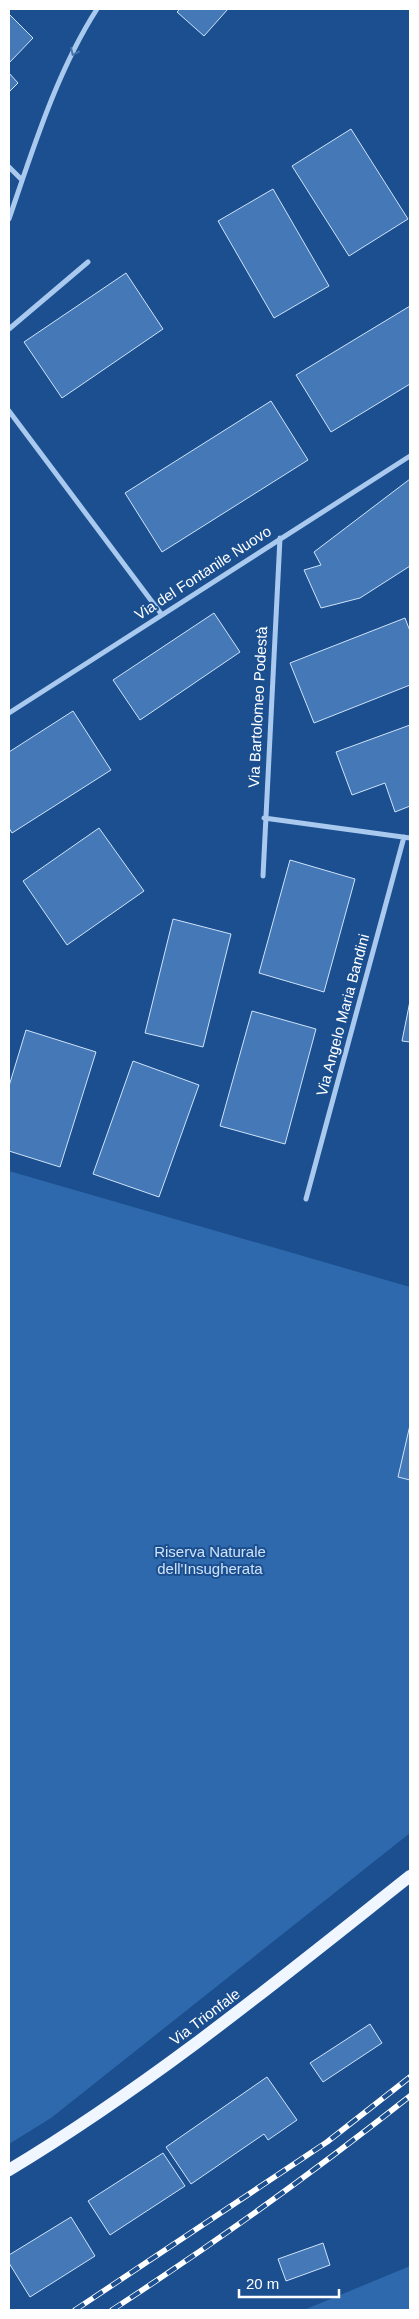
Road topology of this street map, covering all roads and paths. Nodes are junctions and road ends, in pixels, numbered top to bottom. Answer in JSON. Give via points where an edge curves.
{"nodes":[{"id":1,"x":97,"y":9,"type":"edge"},
{"id":2,"x":9,"y":167,"type":"edge"},
{"id":3,"x":22,"y":180,"type":"junction"},
{"id":4,"x":9,"y":219,"type":"edge"},
{"id":5,"x":88,"y":262,"type":"dead end"},
{"id":6,"x":9,"y":329,"type":"edge"},
{"id":7,"x":9,"y":411,"type":"edge"},
{"id":8,"x":410,"y":456,"type":"edge"},
{"id":9,"x":280,"y":538,"type":"junction"},
{"id":10,"x":162,"y":615,"type":"junction"},
{"id":11,"x":9,"y":712,"type":"edge"},
{"id":12,"x":264,"y":818,"type":"junction"},
{"id":13,"x":404,"y":837,"type":"junction"},
{"id":14,"x":410,"y":838,"type":"edge"},
{"id":15,"x":263,"y":876,"type":"dead end"},
{"id":16,"x":306,"y":1199,"type":"dead end"},
{"id":17,"x":410,"y":1876,"type":"edge"},
{"id":18,"x":9,"y":2170,"type":"edge"}],
"edges":[{"from":1,"to":3,"type":"street","one_way":true,"via":[[49,108]]},
{"from":2,"to":3,"type":"street"},
{"from":3,"to":4,"type":"street"},
{"from":5,"to":6,"type":"street"},
{"from":7,"to":10,"type":"street"},
{"from":8,"to":9,"type":"street","name":"Via del Fontanile Nuovo"},
{"from":9,"to":10,"type":"street","name":"Via del Fontanile Nuovo"},
{"from":9,"to":12,"type":"street","name":"Via Bartolomeo Podestà"},
{"from":10,"to":11,"type":"street","name":"Via del Fontanile Nuovo"},
{"from":12,"to":13,"type":"street"},
{"from":12,"to":15,"type":"street","name":"Via Bartolomeo Podestà"},
{"from":13,"to":14,"type":"street"},
{"from":13,"to":16,"type":"street","name":"Via Angelo Maria Bandini"},
{"from":17,"to":18,"type":"main road","name":"Via Trionfale","via":[[173,2061]]}]}
